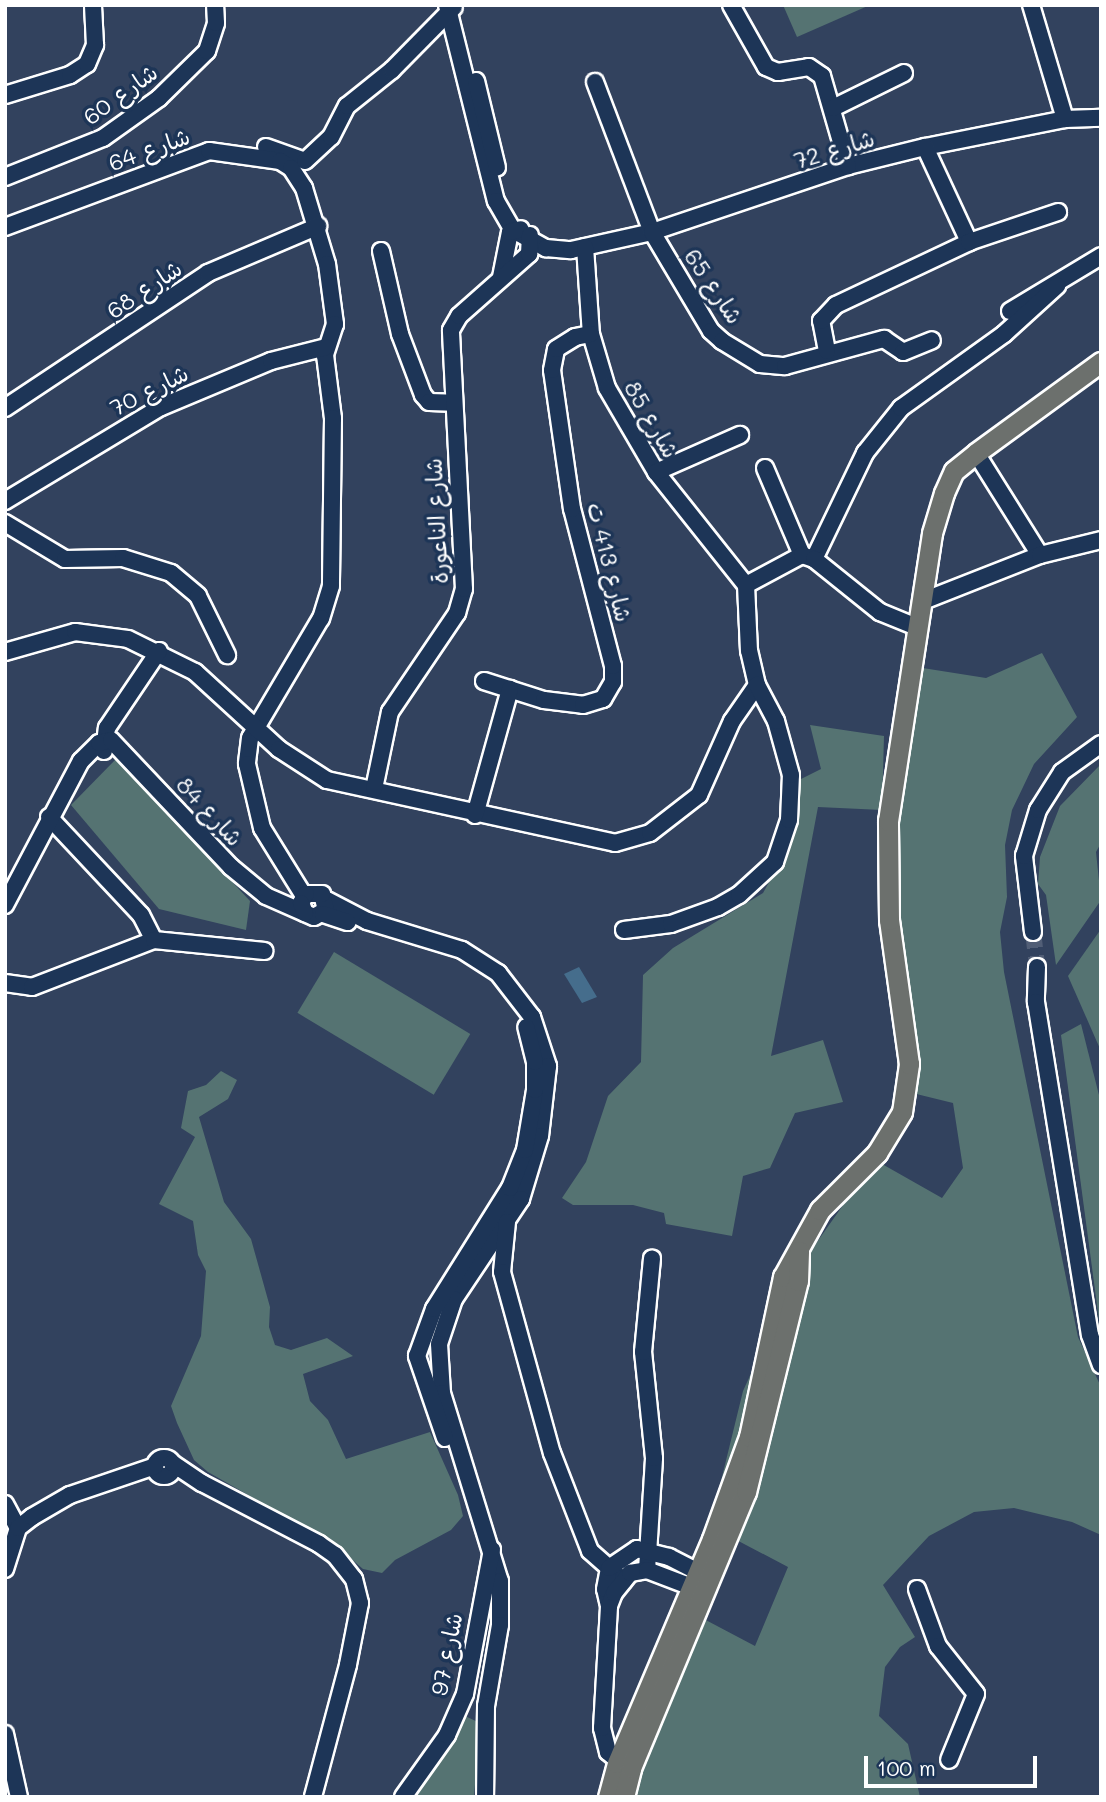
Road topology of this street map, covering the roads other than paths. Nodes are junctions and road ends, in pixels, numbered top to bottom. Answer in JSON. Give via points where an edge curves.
{"nodes":[{"id":1,"x":93,"y":5,"type":"edge"},
{"id":2,"x":215,"y":5,"type":"edge"},
{"id":3,"x":1031,"y":5,"type":"edge"},
{"id":4,"x":452,"y":6,"type":"edge"},
{"id":5,"x":739,"y":12,"type":"edge"},
{"id":6,"x":904,"y":74,"type":"dead end"},
{"id":7,"x":596,"y":82,"type":"dead end"},
{"id":8,"x":5,"y":95,"type":"edge"},
{"id":9,"x":832,"y":108,"type":"junction"},
{"id":10,"x":1101,"y":118,"type":"edge"},
{"id":11,"x":1065,"y":119,"type":"junction"},
{"id":12,"x":925,"y":147,"type":"junction"},
{"id":13,"x":230,"y":152,"type":"junction"},
{"id":14,"x":848,"y":166,"type":"junction"},
{"id":15,"x":5,"y":177,"type":"edge"},
{"id":16,"x":1058,"y":212,"type":"dead end"},
{"id":17,"x":317,"y":226,"type":"junction"},
{"id":18,"x":5,"y":227,"type":"edge"},
{"id":19,"x":652,"y":232,"type":"junction"},
{"id":20,"x":969,"y":242,"type":"junction"},
{"id":21,"x":520,"y":245,"type":"junction"},
{"id":22,"x":582,"y":248,"type":"junction"},
{"id":23,"x":381,"y":251,"type":"dead end"},
{"id":24,"x":1101,"y":256,"type":"edge"},
{"id":25,"x":1057,"y":286,"type":"junction"},
{"id":26,"x":1010,"y":312,"type":"dead end"},
{"id":27,"x":591,"y":334,"type":"junction"},
{"id":28,"x":932,"y":340,"type":"dead end"},
{"id":29,"x":327,"y":347,"type":"junction"},
{"id":30,"x":827,"y":351,"type":"junction"},
{"id":31,"x":1101,"y":362,"type":"edge"},
{"id":32,"x":453,"y":402,"type":"junction"},
{"id":33,"x":5,"y":408,"type":"edge"},
{"id":34,"x":740,"y":435,"type":"dead end"},
{"id":35,"x":976,"y":453,"type":"junction"},
{"id":36,"x":765,"y":468,"type":"dead end"},
{"id":37,"x":656,"y":472,"type":"junction"},
{"id":38,"x":5,"y":501,"type":"edge"},
{"id":39,"x":5,"y":523,"type":"edge"},
{"id":40,"x":1101,"y":540,"type":"edge"},
{"id":41,"x":1040,"y":555,"type":"junction"},
{"id":42,"x":808,"y":557,"type":"junction"},
{"id":43,"x":746,"y":585,"type":"junction"},
{"id":44,"x":923,"y":601,"type":"junction"},
{"id":45,"x":919,"y":628,"type":"junction"},
{"id":46,"x":159,"y":651,"type":"junction"},
{"id":47,"x":5,"y":652,"type":"edge"},
{"id":48,"x":227,"y":655,"type":"dead end"},
{"id":49,"x":484,"y":681,"type":"dead end"},
{"id":50,"x":757,"y":685,"type":"junction"},
{"id":51,"x":510,"y":689,"type":"junction"},
{"id":52,"x":255,"y":729,"type":"junction"},
{"id":53,"x":1101,"y":744,"type":"edge"},
{"id":54,"x":104,"y":746,"type":"junction"},
{"id":55,"x":374,"y":789,"type":"junction"},
{"id":56,"x":475,"y":815,"type":"junction"},
{"id":57,"x":50,"y":817,"type":"junction"},
{"id":58,"x":313,"y":902,"type":"junction"},
{"id":59,"x":5,"y":905,"type":"edge"},
{"id":60,"x":624,"y":930,"type":"dead end"},
{"id":61,"x":1033,"y":932,"type":"tunnel mouth"},
{"id":62,"x":154,"y":940,"type":"junction"},
{"id":63,"x":264,"y":951,"type":"dead end"},
{"id":64,"x":1037,"y":967,"type":"tunnel mouth"},
{"id":65,"x":5,"y":983,"type":"edge"},
{"id":66,"x":541,"y":1091,"type":"junction"},
{"id":67,"x":507,"y":1222,"type":"junction"},
{"id":68,"x":652,"y":1258,"type":"dead end"},
{"id":69,"x":482,"y":1259,"type":"junction"},
{"id":70,"x":502,"y":1272,"type":"junction"},
{"id":71,"x":1101,"y":1365,"type":"edge"},
{"id":72,"x":5,"y":1504,"type":"edge"},
{"id":73,"x":18,"y":1528,"type":"junction"},
{"id":74,"x":648,"y":1548,"type":"junction"},
{"id":75,"x":491,"y":1552,"type":"junction"},
{"id":76,"x":621,"y":1556,"type":"junction"},
{"id":77,"x":674,"y":1568,"type":"junction"},
{"id":78,"x":5,"y":1569,"type":"edge"},
{"id":79,"x":608,"y":1570,"type":"junction"},
{"id":80,"x":634,"y":1575,"type":"junction"},
{"id":81,"x":701,"y":1582,"type":"junction"},
{"id":82,"x":917,"y":1589,"type":"dead end"},
{"id":83,"x":609,"y":1606,"type":"junction"},
{"id":84,"x":5,"y":1734,"type":"edge"},
{"id":85,"x":949,"y":1760,"type":"dead end"},
{"id":86,"x":624,"y":1765,"type":"junction"},
{"id":87,"x":19,"y":1797,"type":"edge"},
{"id":88,"x":313,"y":1797,"type":"edge"},
{"id":89,"x":403,"y":1797,"type":"edge"},
{"id":90,"x":485,"y":1797,"type":"edge"},
{"id":91,"x":608,"y":1797,"type":"edge"},
{"id":92,"x":624,"y":1797,"type":"edge"}],
"edges":[{"from":1,"to":8,"type":"street","via":[[95,45],[87,64],[70,75]]},
{"from":2,"to":15,"type":"street","name":"شارع 60","via":[[216,23],[207,51],[159,98],[103,138]]},
{"from":3,"to":11,"type":"street"},
{"from":4,"to":13,"type":"street","via":[[392,70],[347,106],[331,137],[304,161],[274,148]]},
{"from":4,"to":21,"type":"street"},
{"from":4,"to":21,"type":"street","via":[[476,129],[504,215]]},
{"from":5,"to":9,"type":"street","via":[[766,67],[778,72],[816,69]]},
{"from":6,"to":9,"type":"street"},
{"from":7,"to":19,"type":"street","name":"شارع 65"},
{"from":9,"to":14,"type":"street"},
{"from":10,"to":11,"type":"street","name":"شارع 72"},
{"from":11,"to":12,"type":"street","name":"شارع 72"},
{"from":12,"to":14,"type":"street","name":"شارع 72"},
{"from":12,"to":20,"type":"street"},
{"from":13,"to":17,"type":"street","name":"شارع 64","via":[[266,156],[291,168],[304,188]]},
{"from":13,"to":18,"type":"street","name":"شارع 64","via":[[209,151],[183,159]]},
{"from":14,"to":19,"type":"street","name":"شارع 72"},
{"from":16,"to":20,"type":"street"},
{"from":17,"to":29,"type":"street","name":"شارع 64","via":[[335,324]]},
{"from":17,"to":33,"type":"street","name":"شارع 68","via":[[208,273]]},
{"from":19,"to":22,"type":"street","name":"شارع 72"},
{"from":19,"to":30,"type":"street","name":"شارع 65","via":[[711,331],[722,341],[772,366]]},
{"from":20,"to":30,"type":"street","via":[[825,312],[821,321]]},
{"from":21,"to":22,"type":"street"},
{"from":21,"to":22,"type":"street","name":"شارع 72"},
{"from":21,"to":32,"type":"street","name":"شارع الناعورة","via":[[500,279],[459,316],[451,330]]},
{"from":22,"to":27,"type":"street","name":"شارع 85"},
{"from":23,"to":32,"type":"street","via":[[400,334],[423,395],[429,402]]},
{"from":24,"to":25,"type":"street"},
{"from":25,"to":26,"type":"street"},
{"from":25,"to":42,"type":"street","via":[[1003,334],[901,408],[865,453]]},
{"from":27,"to":37,"type":"street","name":"شارع 85","via":[[607,388]]},
{"from":27,"to":51,"type":"street","name":"شارع 413 ت","via":[[555,349],[552,370],[572,509],[611,656],[613,682],[603,699],[583,705]]},
{"from":28,"to":30,"type":"street","name":"شارع 65","via":[[903,352],[884,339]]},
{"from":29,"to":38,"type":"street","name":"شارع 70","via":[[271,361],[161,407]]},
{"from":29,"to":52,"type":"street","name":"شارع 64","via":[[334,487],[331,586],[312,635]]},
{"from":31,"to":35,"type":"main road"},
{"from":32,"to":55,"type":"street","name":"شارع الناعورة","via":[[464,567],[462,601],[390,712]]},
{"from":34,"to":37,"type":"street"},
{"from":35,"to":41,"type":"street"},
{"from":35,"to":44,"type":"main road","via":[[954,471],[944,493],[932,533]]},
{"from":36,"to":42,"type":"street"},
{"from":37,"to":43,"type":"street","name":"شارع 85"},
{"from":39,"to":48,"type":"street","via":[[65,559],[123,558],[171,572],[198,596]]},
{"from":40,"to":41,"type":"street"},
{"from":41,"to":44,"type":"street"},
{"from":42,"to":43,"type":"street"},
{"from":42,"to":45,"type":"street","via":[[880,612]]},
{"from":43,"to":50,"type":"street","via":[[749,651]]},
{"from":44,"to":45,"type":"main road"},
{"from":45,"to":81,"type":"main road","via":[[895,764],[886,865],[909,1064],[902,1112],[887,1141],[820,1210],[799,1245],[798,1281],[746,1492]]},
{"from":46,"to":47,"type":"street","via":[[128,639],[75,632]]},
{"from":46,"to":52,"type":"street","via":[[195,672]]},
{"from":46,"to":54,"type":"street","via":[[107,728]]},
{"from":49,"to":51,"type":"street","name":"شارع 413 ت"},
{"from":50,"to":56,"type":"street","via":[[732,721],[699,795],[650,833],[615,843],[595,842]]},
{"from":50,"to":60,"type":"street","via":[[776,721],[790,775],[789,820],[775,862],[740,895],[718,907],[671,923]]},
{"from":51,"to":56,"type":"street"},
{"from":52,"to":55,"type":"street","via":[[309,771],[341,785]]},
{"from":52,"to":58,"type":"street","name":"شارع 64","via":[[247,764],[253,804],[281,862],[300,873]]},
{"from":53,"to":61,"type":"street","via":[[1062,772],[1038,810],[1024,856]]},
{"from":54,"to":57,"type":"street","name":"شارع 84","via":[[81,761]]},
{"from":54,"to":58,"type":"street","name":"شارع 84","via":[[125,751],[231,867],[266,896]]},
{"from":55,"to":56,"type":"street"},
{"from":57,"to":59,"type":"street","name":"شارع 84"},
{"from":57,"to":62,"type":"street","via":[[141,915]]},
{"from":58,"to":66,"type":"street","name":"شارع 84","via":[[444,951],[489,978],[521,1015]]},
{"from":62,"to":63,"type":"street"},
{"from":62,"to":65,"type":"street","via":[[32,987]]},
{"from":64,"to":71,"type":"street","via":[[1036,1002],[1090,1335]]},
{"from":66,"to":67,"type":"street","via":[[531,1170]]},
{"from":66,"to":75,"type":"street","via":[[518,1170],[434,1309],[416,1356]]},
{"from":67,"to":69,"type":"street"},
{"from":67,"to":70,"type":"street"},
{"from":68,"to":74,"type":"street","via":[[643,1329],[654,1458]]},
{"from":69,"to":70,"type":"street"},
{"from":69,"to":75,"type":"street","via":[[443,1321],[438,1356],[449,1419]]},
{"from":70,"to":79,"type":"street","via":[[567,1499],[590,1551]]},
{"from":72,"to":73,"type":"street"},
{"from":73,"to":78,"type":"street"},
{"from":73,"to":88,"type":"street","via":[[49,1506],[98,1486],[164,1469],[202,1483],[319,1544],[348,1568],[358,1589],[348,1665]]},
{"from":74,"to":76,"type":"street"},
{"from":74,"to":77,"type":"street"},
{"from":74,"to":80,"type":"street"},
{"from":75,"to":89,"type":"street","name":"شارع 97","via":[[465,1695],[447,1735]]},
{"from":75,"to":90,"type":"street","via":[[500,1581],[499,1625],[486,1706]]},
{"from":76,"to":79,"type":"street"},
{"from":76,"to":80,"type":"street"},
{"from":77,"to":80,"type":"street"},
{"from":77,"to":81,"type":"street"},
{"from":79,"to":80,"type":"street"},
{"from":79,"to":83,"type":"street"},
{"from":80,"to":83,"type":"street"},
{"from":81,"to":86,"type":"main road"},
{"from":82,"to":85,"type":"street","via":[[938,1646],[976,1694]]},
{"from":83,"to":86,"type":"street","via":[[602,1728],[608,1752]]},
{"from":84,"to":87,"type":"street"},
{"from":86,"to":91,"type":"main road"},
{"from":86,"to":92,"type":"main road"}]}
